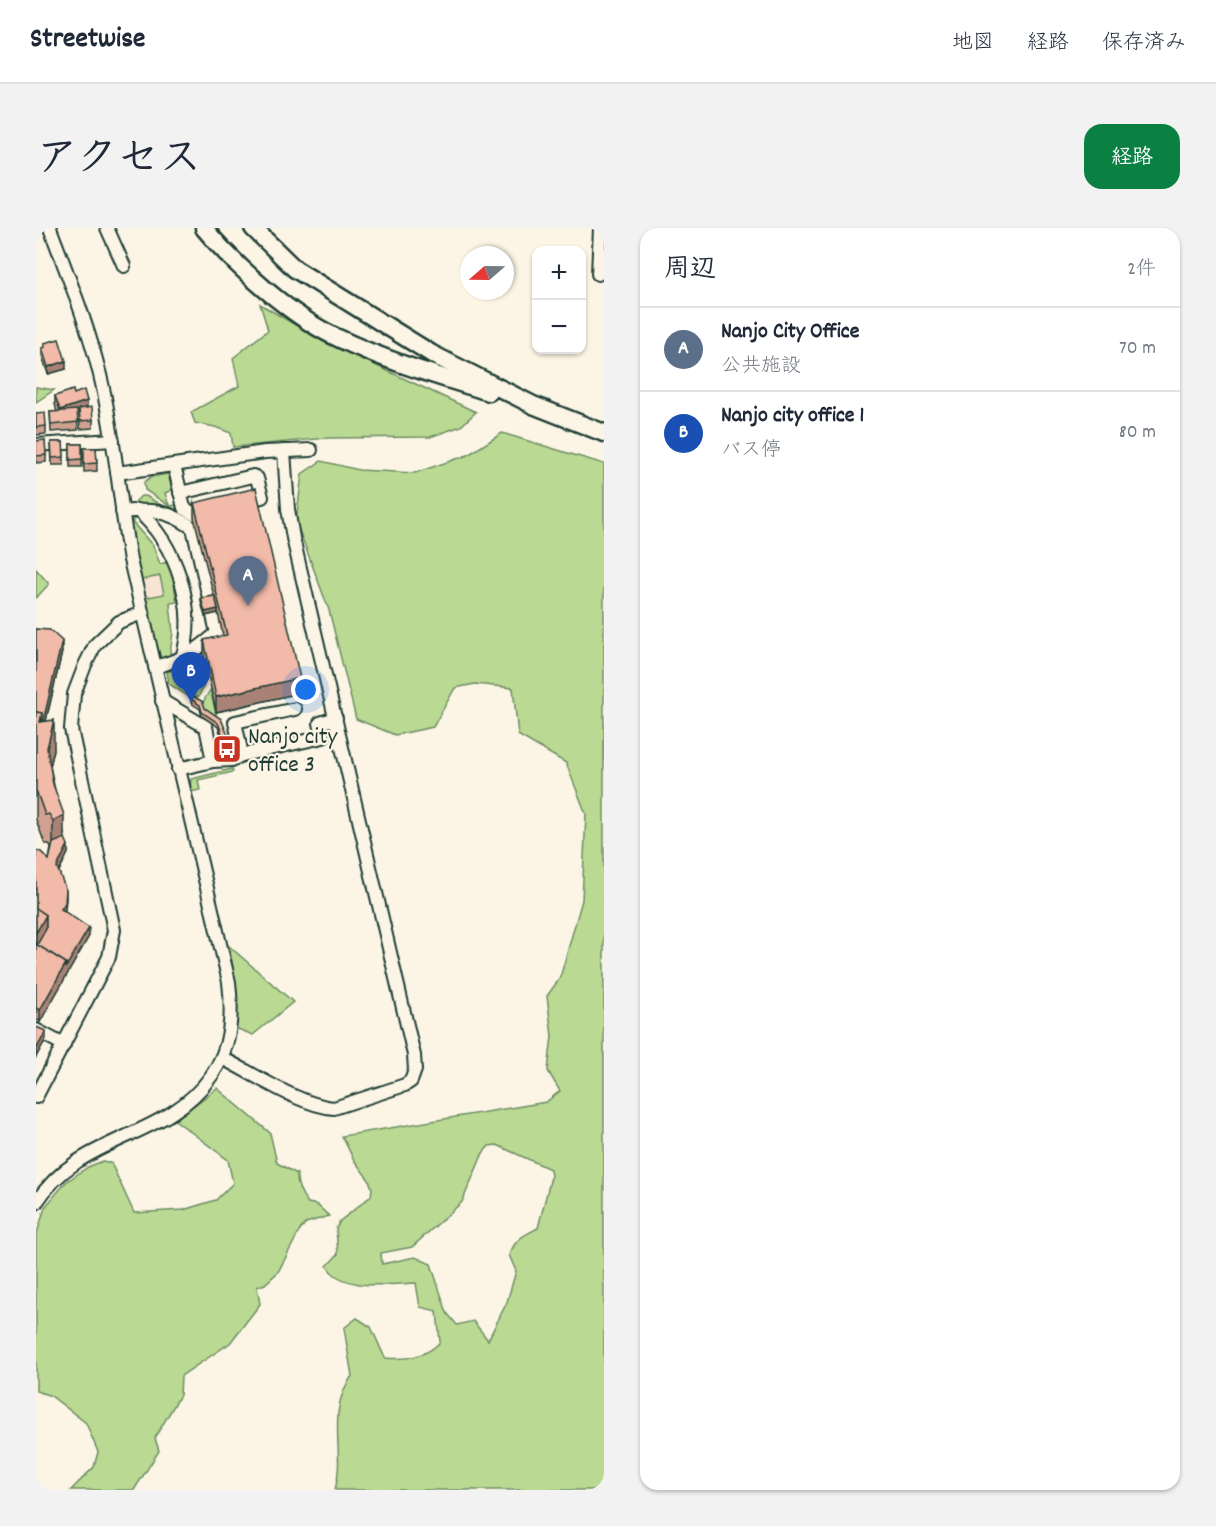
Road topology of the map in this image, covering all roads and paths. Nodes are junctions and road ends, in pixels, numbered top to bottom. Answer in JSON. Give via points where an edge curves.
{"nodes":[{"id":1,"x":50,"y":228,"type":"edge"},
{"id":2,"x":107,"y":228,"type":"edge"},
{"id":3,"x":204,"y":228,"type":"edge"},
{"id":4,"x":253,"y":228,"type":"edge"},
{"id":5,"x":600,"y":228,"type":"edge"},
{"id":6,"x":124,"y":266,"type":"dead end"},
{"id":7,"x":598,"y":274,"type":"dead end"},
{"id":8,"x":533,"y":405,"type":"junction"},
{"id":9,"x":604,"y":434,"type":"edge"},
{"id":10,"x":113,"y":440,"type":"junction"},
{"id":11,"x":36,"y":445,"type":"edge"},
{"id":12,"x":311,"y":450,"type":"dead end"},
{"id":13,"x":284,"y":451,"type":"junction"},
{"id":14,"x":174,"y":465,"type":"junction"},
{"id":15,"x":117,"y":473,"type":"junction"},
{"id":16,"x":180,"y":493,"type":"junction"},
{"id":17,"x":136,"y":510,"type":"junction"},
{"id":18,"x":122,"y":512,"type":"junction"},
{"id":19,"x":142,"y":613,"type":"junction"},
{"id":20,"x":182,"y":658,"type":"junction"},
{"id":21,"x":155,"y":667,"type":"junction"},
{"id":22,"x":162,"y":701,"type":"junction"},
{"id":23,"x":295,"y":709,"type":"dead end"},
{"id":24,"x":336,"y":718,"type":"junction"},
{"id":25,"x":243,"y":755,"type":"junction"},
{"id":26,"x":213,"y":761,"type":"junction"},
{"id":27,"x":178,"y":769,"type":"junction"},
{"id":28,"x":36,"y":1030,"type":"edge"},
{"id":29,"x":64,"y":1045,"type":"junction"},
{"id":30,"x":222,"y":1058,"type":"junction"},
{"id":31,"x":36,"y":1096,"type":"edge"},
{"id":32,"x":36,"y":1203,"type":"edge"}],
"edges":[{"from":1,"to":10,"type":"street","via":[[100,372]]},
{"from":2,"to":6,"type":"street"},
{"from":3,"to":8,"type":"highway","via":[[246,272],[335,338],[416,370]]},
{"from":4,"to":8,"type":"highway","via":[[295,269],[322,288],[432,354]]},
{"from":5,"to":7,"type":"street"},
{"from":8,"to":9,"type":"highway"},
{"from":10,"to":11,"type":"street"},
{"from":10,"to":15,"type":"street"},
{"from":12,"to":13,"type":"street"},
{"from":13,"to":14,"type":"street"},
{"from":13,"to":24,"type":"street","via":[[293,538]]},
{"from":14,"to":15,"type":"street"},
{"from":14,"to":16,"type":"street"},
{"from":15,"to":18,"type":"street"},
{"from":16,"to":16,"type":"street","via":[[184,508],[195,514],[262,497],[253,476]]},
{"from":17,"to":18,"type":"street"},
{"from":17,"to":20,"type":"street","via":[[150,522],[176,565],[186,606]]},
{"from":17,"to":20,"type":"street","via":[[169,513],[193,528],[218,633]]},
{"from":18,"to":19,"type":"street"},
{"from":19,"to":21,"type":"street"},
{"from":19,"to":29,"type":"street","via":[[119,622],[95,645],[74,694],[71,729],[114,930],[109,957]]},
{"from":20,"to":21,"type":"street"},
{"from":21,"to":22,"type":"street"},
{"from":22,"to":26,"type":"street","via":[[206,727]]},
{"from":22,"to":27,"type":"street"},
{"from":23,"to":25,"type":"street","via":[[235,722]]},
{"from":24,"to":25,"type":"street","via":[[320,723],[323,737]]},
{"from":24,"to":30,"type":"street","via":[[415,1070],[411,1081],[393,1090],[334,1108],[304,1100]]},
{"from":25,"to":26,"type":"street"},
{"from":26,"to":27,"type":"street"},
{"from":27,"to":30,"type":"street","via":[[229,982],[231,1015]]},
{"from":28,"to":29,"type":"street"},
{"from":29,"to":31,"type":"street"},
{"from":30,"to":32,"type":"street","via":[[202,1088],[179,1110],[69,1166],[46,1187]]}]}
